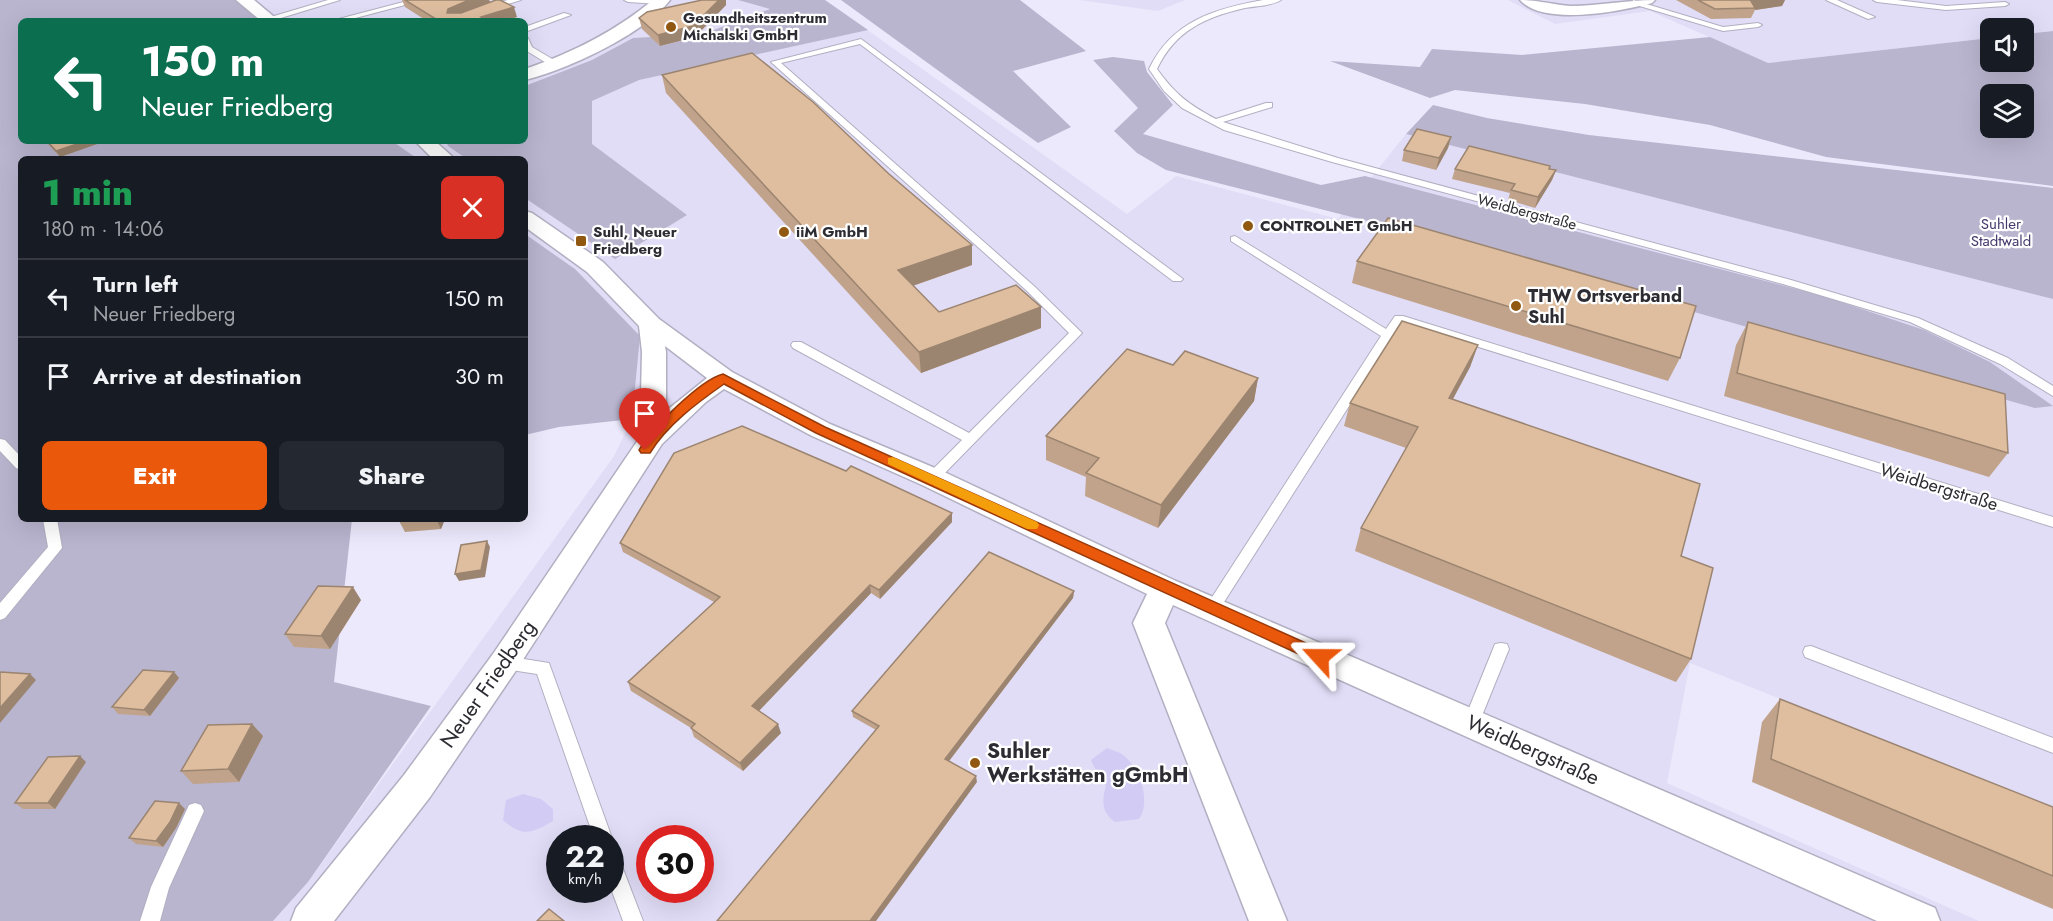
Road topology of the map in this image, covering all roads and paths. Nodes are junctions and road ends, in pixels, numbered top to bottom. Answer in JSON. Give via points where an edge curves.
{"nodes":[{"id":1,"x":244,"y":0,"type":"edge"},
{"id":2,"x":336,"y":0,"type":"edge"},
{"id":3,"x":420,"y":0,"type":"edge"},
{"id":4,"x":517,"y":0,"type":"edge"},
{"id":5,"x":628,"y":0,"type":"edge"},
{"id":6,"x":1277,"y":0,"type":"edge"},
{"id":7,"x":1528,"y":0,"type":"edge"},
{"id":8,"x":1830,"y":0,"type":"edge"},
{"id":9,"x":1877,"y":0,"type":"edge"},
{"id":10,"x":1957,"y":0,"type":"edge"},
{"id":11,"x":661,"y":1,"type":"edge"},
{"id":12,"x":1642,"y":1,"type":"edge"},
{"id":13,"x":2005,"y":4,"type":"dead end"},
{"id":14,"x":1974,"y":7,"type":"junction"},
{"id":15,"x":567,"y":15,"type":"dead end"},
{"id":16,"x":1871,"y":17,"type":"dead end"},
{"id":17,"x":266,"y":18,"type":"edge"},
{"id":18,"x":276,"y":18,"type":"edge"},
{"id":19,"x":348,"y":18,"type":"edge"},
{"id":20,"x":463,"y":18,"type":"edge"},
{"id":21,"x":1758,"y":25,"type":"dead end"},
{"id":22,"x":528,"y":29,"type":"edge"},
{"id":23,"x":528,"y":48,"type":"edge"},
{"id":24,"x":556,"y":65,"type":"junction"},
{"id":25,"x":528,"y":74,"type":"edge"},
{"id":26,"x":1269,"y":105,"type":"dead end"},
{"id":27,"x":1215,"y":122,"type":"junction"},
{"id":28,"x":428,"y":144,"type":"edge"},
{"id":29,"x":442,"y":156,"type":"edge"},
{"id":30,"x":528,"y":219,"type":"edge"},
{"id":31,"x":1236,"y":239,"type":"dead end"},
{"id":32,"x":1177,"y":279,"type":"dead end"},
{"id":33,"x":651,"y":324,"type":"junction"},
{"id":34,"x":1388,"y":335,"type":"junction"},
{"id":35,"x":796,"y":345,"type":"dead end"},
{"id":36,"x":723,"y":378,"type":"junction"},
{"id":37,"x":2053,"y":392,"type":"edge"},
{"id":38,"x":653,"y":438,"type":"junction"},
{"id":39,"x":971,"y":439,"type":"junction"},
{"id":40,"x":0,"y":443,"type":"edge"},
{"id":41,"x":18,"y":462,"type":"edge"},
{"id":42,"x":933,"y":478,"type":"junction"},
{"id":43,"x":51,"y":522,"type":"edge"},
{"id":44,"x":2053,"y":522,"type":"edge"},
{"id":45,"x":1166,"y":588,"type":"junction"},
{"id":46,"x":1212,"y":609,"type":"junction"},
{"id":47,"x":0,"y":614,"type":"edge"},
{"id":48,"x":1501,"y":649,"type":"dead end"},
{"id":49,"x":1811,"y":652,"type":"dead end"},
{"id":50,"x":504,"y":663,"type":"junction"},
{"id":51,"x":1471,"y":723,"type":"junction"},
{"id":52,"x":2053,"y":746,"type":"edge"},
{"id":53,"x":195,"y":811,"type":"dead end"},
{"id":54,"x":598,"y":825,"type":"edge"},
{"id":55,"x":624,"y":897,"type":"edge"},
{"id":56,"x":150,"y":921,"type":"edge"},
{"id":57,"x":310,"y":921,"type":"edge"},
{"id":58,"x":633,"y":921,"type":"edge"},
{"id":59,"x":1268,"y":921,"type":"edge"},
{"id":60,"x":1921,"y":921,"type":"edge"}],
"edges":[{"from":1,"to":17,"type":"street"},
{"from":2,"to":18,"type":"lane"},
{"from":3,"to":19,"type":"lane"},
{"from":4,"to":20,"type":"lane"},
{"from":5,"to":11,"type":"lane"},
{"from":6,"to":27,"type":"lane","name":"Weidbergstraße","via":[[1236,7],[1204,19],[1182,30],[1157,56],[1153,69],[1167,89],[1185,106]]},
{"from":7,"to":12,"type":"street","via":[[1568,11]]},
{"from":8,"to":16,"type":"lane"},
{"from":9,"to":14,"type":"lane","via":[[1946,8]]},
{"from":10,"to":14,"type":"lane"},
{"from":11,"to":24,"type":"street","via":[[622,32]]},
{"from":12,"to":21,"type":"lane","via":[[1723,29]]},
{"from":13,"to":14,"type":"lane"},
{"from":15,"to":22,"type":"lane"},
{"from":23,"to":24,"type":"lane"},
{"from":24,"to":25,"type":"street"},
{"from":26,"to":27,"type":"lane"},
{"from":27,"to":37,"type":"lane","name":"Weidbergstraße","via":[[1335,160],[1914,320],[2004,361]]},
{"from":28,"to":29,"type":"street"},
{"from":30,"to":33,"type":"street","via":[[594,267]]},
{"from":31,"to":34,"type":"lane"},
{"from":32,"to":39,"type":"lane","via":[[861,41],[775,62],[1076,333]]},
{"from":33,"to":36,"type":"street"},
{"from":33,"to":38,"type":"street"},
{"from":34,"to":44,"type":"lane","name":"Weidbergstraße","via":[[1399,318]]},
{"from":34,"to":46,"type":"lane","name":"Weidbergstraße"},
{"from":35,"to":39,"type":"lane"},
{"from":36,"to":38,"type":"street","name":"Neuer Friedberg"},
{"from":36,"to":42,"type":"street","name":"Weidbergstraße","via":[[820,430]]},
{"from":38,"to":50,"type":"street","name":"Neuer Friedberg"},
{"from":39,"to":42,"type":"lane"},
{"from":40,"to":41,"type":"lane"},
{"from":42,"to":45,"type":"street","name":"Weidbergstraße"},
{"from":43,"to":47,"type":"lane","via":[[56,548]]},
{"from":45,"to":46,"type":"street","name":"Weidbergstraße"},
{"from":45,"to":59,"type":"street","via":[[1149,623]]},
{"from":46,"to":51,"type":"street","name":"Weidbergstraße"},
{"from":48,"to":51,"type":"lane"},
{"from":49,"to":52,"type":"lane"},
{"from":50,"to":54,"type":"lane","via":[[543,668]]},
{"from":50,"to":57,"type":"street","name":"Neuer Friedberg","via":[[417,786]]},
{"from":51,"to":60,"type":"street","name":"Weidbergstraße"},
{"from":53,"to":56,"type":"lane","via":[[160,887]]},
{"from":55,"to":58,"type":"lane"}]}
